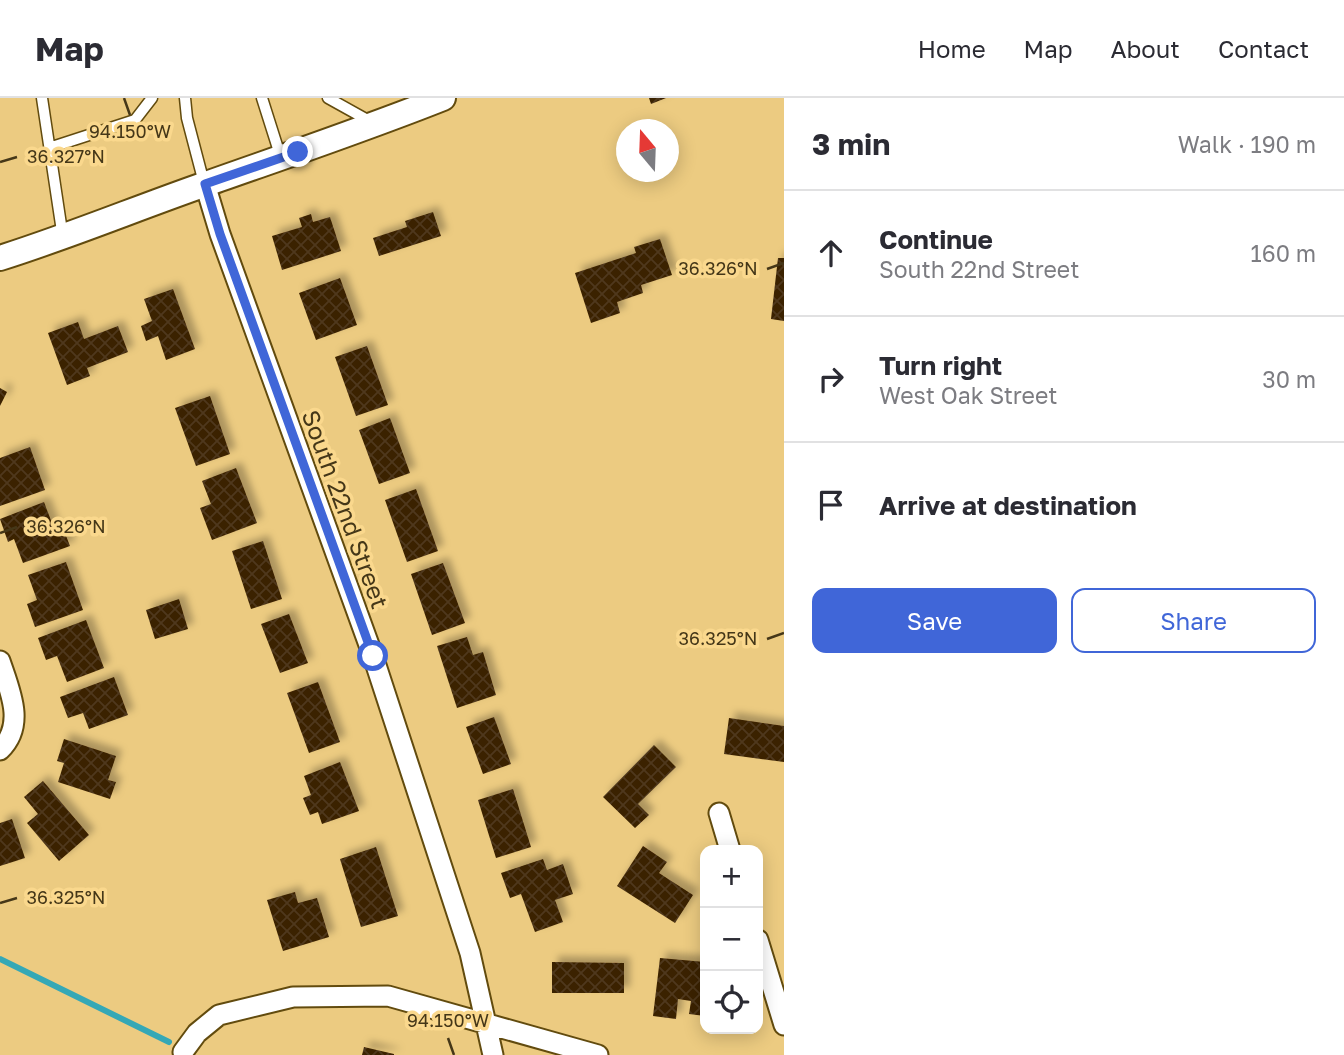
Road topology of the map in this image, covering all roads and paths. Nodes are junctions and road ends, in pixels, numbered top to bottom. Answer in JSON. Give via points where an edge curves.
{"nodes":[{"id":1,"x":42,"y":98,"type":"edge"},
{"id":2,"x":152,"y":98,"type":"edge"},
{"id":3,"x":185,"y":98,"type":"edge"},
{"id":4,"x":262,"y":98,"type":"edge"},
{"id":5,"x":328,"y":98,"type":"edge"},
{"id":6,"x":443,"y":98,"type":"edge"},
{"id":7,"x":377,"y":125,"type":"junction"},
{"id":8,"x":49,"y":148,"type":"junction"},
{"id":9,"x":281,"y":158,"type":"junction"},
{"id":10,"x":205,"y":184,"type":"junction"},
{"id":11,"x":63,"y":238,"type":"junction"},
{"id":12,"x":0,"y":258,"type":"edge"},
{"id":13,"x":0,"y":661,"type":"edge"},
{"id":14,"x":0,"y":750,"type":"edge"},
{"id":15,"x":719,"y":813,"type":"dead end"},
{"id":16,"x":729,"y":845,"type":"edge"},
{"id":17,"x":763,"y":956,"type":"edge"},
{"id":18,"x":487,"y":1022,"type":"junction"},
{"id":19,"x":784,"y":1025,"type":"edge"},
{"id":20,"x":183,"y":1052,"type":"dead end"},
{"id":21,"x":493,"y":1055,"type":"edge"},
{"id":22,"x":598,"y":1055,"type":"edge"}],
"edges":[{"from":1,"to":8,"type":"lane"},
{"from":2,"to":8,"type":"lane","via":[[135,120]]},
{"from":3,"to":10,"type":"lane"},
{"from":4,"to":9,"type":"lane"},
{"from":5,"to":7,"type":"lane"},
{"from":6,"to":7,"type":"street"},
{"from":7,"to":9,"type":"street"},
{"from":8,"to":11,"type":"lane"},
{"from":9,"to":10,"type":"street"},
{"from":10,"to":11,"type":"street"},
{"from":10,"to":18,"type":"street","name":"South 22nd Street","via":[[373,656],[470,953]]},
{"from":11,"to":12,"type":"street"},
{"from":13,"to":14,"type":"street","via":[[15,704],[11,740]]},
{"from":15,"to":16,"type":"street"},
{"from":17,"to":19,"type":"street"},
{"from":18,"to":20,"type":"street","via":[[388,996],[293,997],[219,1015]]},
{"from":18,"to":21,"type":"street","name":"South 22nd Street"},
{"from":18,"to":22,"type":"street"}]}
